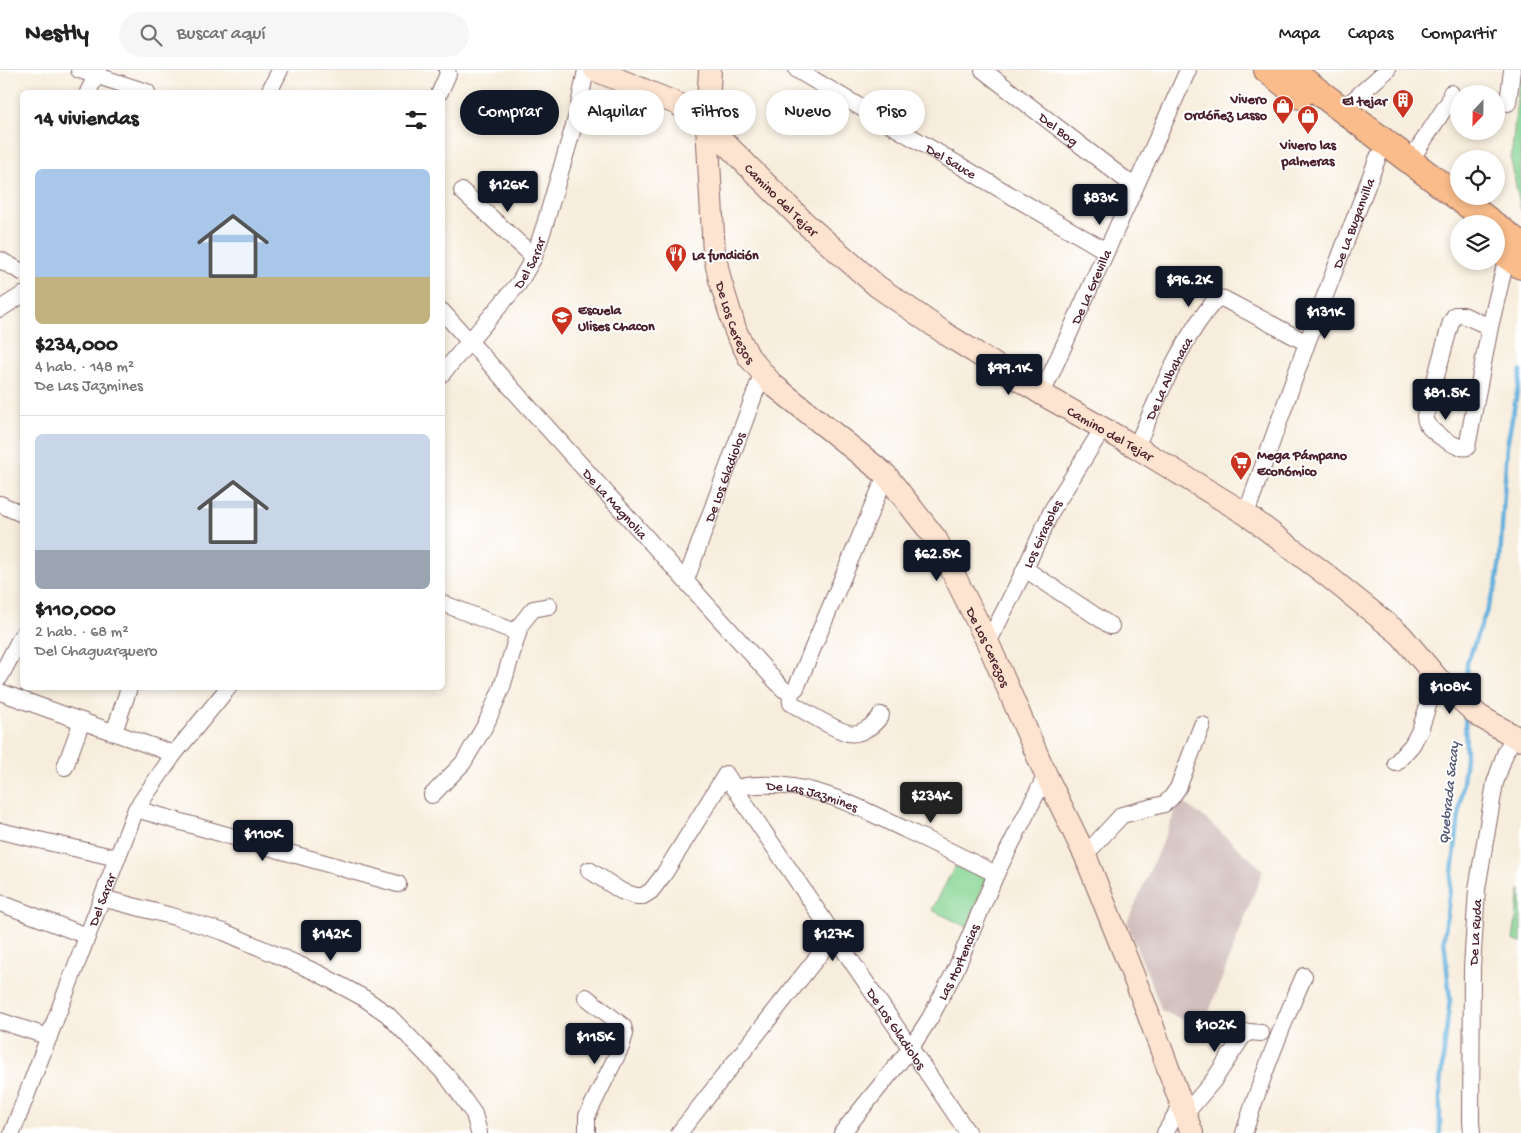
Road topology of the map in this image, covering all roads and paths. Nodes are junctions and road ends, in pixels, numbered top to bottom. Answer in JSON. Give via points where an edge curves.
{"nodes":[{"id":1,"x":79,"y":70,"type":"edge"},
{"id":2,"x":280,"y":70,"type":"edge"},
{"id":3,"x":447,"y":70,"type":"edge"},
{"id":4,"x":586,"y":70,"type":"edge"},
{"id":5,"x":595,"y":70,"type":"edge"},
{"id":6,"x":710,"y":70,"type":"edge"},
{"id":7,"x":797,"y":70,"type":"edge"},
{"id":8,"x":983,"y":70,"type":"edge"},
{"id":9,"x":1188,"y":70,"type":"edge"},
{"id":10,"x":1267,"y":70,"type":"edge"},
{"id":11,"x":1290,"y":70,"type":"edge"},
{"id":12,"x":1387,"y":70,"type":"edge"},
{"id":13,"x":1512,"y":70,"type":"edge"},
{"id":14,"x":97,"y":73,"type":"edge"},
{"id":15,"x":89,"y":90,"type":"edge"},
{"id":16,"x":142,"y":90,"type":"edge"},
{"id":17,"x":270,"y":90,"type":"edge"},
{"id":18,"x":441,"y":90,"type":"edge"},
{"id":19,"x":709,"y":90,"type":"edge"},
{"id":20,"x":1450,"y":100,"type":"edge"},
{"id":21,"x":674,"y":102,"type":"edge"},
{"id":22,"x":1508,"y":103,"type":"dead end"},
{"id":23,"x":1342,"y":110,"type":"junction"},
{"id":24,"x":708,"y":135,"type":"edge"},
{"id":25,"x":717,"y":135,"type":"edge"},
{"id":26,"x":1378,"y":157,"type":"junction"},
{"id":27,"x":1410,"y":161,"type":"junction"},
{"id":28,"x":1135,"y":187,"type":"junction"},
{"id":29,"x":462,"y":192,"type":"dead end"},
{"id":30,"x":1453,"y":215,"type":"edge"},
{"id":31,"x":1481,"y":215,"type":"edge"},
{"id":32,"x":1505,"y":243,"type":"edge"},
{"id":33,"x":1106,"y":251,"type":"junction"},
{"id":34,"x":1512,"y":256,"type":"edge"},
{"id":35,"x":534,"y":258,"type":"junction"},
{"id":36,"x":0,"y":260,"type":"edge"},
{"id":37,"x":20,"y":271,"type":"edge"},
{"id":38,"x":20,"y":296,"type":"edge"},
{"id":39,"x":0,"y":309,"type":"edge"},
{"id":40,"x":445,"y":314,"type":"edge"},
{"id":41,"x":1490,"y":327,"type":"junction"},
{"id":42,"x":471,"y":342,"type":"junction"},
{"id":43,"x":1307,"y":343,"type":"junction"},
{"id":44,"x":445,"y":371,"type":"edge"},
{"id":45,"x":762,"y":374,"type":"junction"},
{"id":46,"x":1042,"y":394,"type":"junction"},
{"id":47,"x":1103,"y":428,"type":"junction"},
{"id":48,"x":1136,"y":447,"type":"junction"},
{"id":49,"x":886,"y":475,"type":"junction"},
{"id":50,"x":0,"y":504,"type":"edge"},
{"id":51,"x":20,"y":513,"type":"edge"},
{"id":52,"x":1246,"y":514,"type":"junction"},
{"id":53,"x":1025,"y":569,"type":"junction"},
{"id":54,"x":686,"y":580,"type":"junction"},
{"id":55,"x":445,"y":604,"type":"edge"},
{"id":56,"x":549,"y":606,"type":"dead end"},
{"id":57,"x":1111,"y":626,"type":"dead end"},
{"id":58,"x":518,"y":633,"type":"junction"},
{"id":59,"x":20,"y":639,"type":"edge"},
{"id":60,"x":988,"y":643,"type":"junction"},
{"id":61,"x":0,"y":677,"type":"edge"},
{"id":62,"x":1442,"y":682,"type":"junction"},
{"id":63,"x":128,"y":690,"type":"edge"},
{"id":64,"x":226,"y":690,"type":"edge"},
{"id":65,"x":0,"y":692,"type":"edge"},
{"id":66,"x":790,"y":692,"type":"junction"},
{"id":67,"x":881,"y":715,"type":"dead end"},
{"id":68,"x":82,"y":721,"type":"junction"},
{"id":69,"x":1202,"y":725,"type":"dead end"},
{"id":70,"x":114,"y":732,"type":"junction"},
{"id":71,"x":1518,"y":738,"type":"edge"},
{"id":72,"x":174,"y":754,"type":"junction"},
{"id":73,"x":1396,"y":763,"type":"dead end"},
{"id":74,"x":66,"y":767,"type":"dead end"},
{"id":75,"x":1046,"y":775,"type":"junction"},
{"id":76,"x":730,"y":781,"type":"junction"},
{"id":77,"x":432,"y":796,"type":"dead end"},
{"id":78,"x":136,"y":809,"type":"junction"},
{"id":79,"x":0,"y":832,"type":"edge"},
{"id":80,"x":1085,"y":855,"type":"junction"},
{"id":81,"x":117,"y":858,"type":"junction"},
{"id":82,"x":589,"y":870,"type":"dead end"},
{"id":83,"x":996,"y":874,"type":"junction"},
{"id":84,"x":398,"y":884,"type":"dead end"},
{"id":85,"x":102,"y":898,"type":"junction"},
{"id":86,"x":0,"y":903,"type":"edge"},
{"id":87,"x":87,"y":936,"type":"junction"},
{"id":88,"x":834,"y":936,"type":"junction"},
{"id":89,"x":1304,"y":976,"type":"dead end"},
{"id":90,"x":586,"y":997,"type":"dead end"},
{"id":91,"x":0,"y":1021,"type":"edge"},
{"id":92,"x":1261,"y":1033,"type":"dead end"},
{"id":93,"x":49,"y":1037,"type":"junction"},
{"id":94,"x":910,"y":1050,"type":"junction"},
{"id":95,"x":1187,"y":1117,"type":"edge"},
{"id":96,"x":12,"y":1133,"type":"edge"},
{"id":97,"x":479,"y":1133,"type":"edge"},
{"id":98,"x":587,"y":1133,"type":"edge"},
{"id":99,"x":679,"y":1133,"type":"edge"},
{"id":100,"x":842,"y":1133,"type":"edge"},
{"id":101,"x":968,"y":1133,"type":"edge"},
{"id":102,"x":1165,"y":1133,"type":"edge"},
{"id":103,"x":1244,"y":1133,"type":"edge"},
{"id":104,"x":1472,"y":1133,"type":"edge"}],
"edges":[{"from":1,"to":14,"type":"street"},
{"from":2,"to":17,"type":"street"},
{"from":3,"to":18,"type":"street"},
{"from":4,"to":35,"type":"street","name":"Del Sarar","via":[[577,115]]},
{"from":5,"to":21,"type":"street","name":"Camino del Tejar"},
{"from":6,"to":19,"type":"street","name":"De Los Cerezos"},
{"from":7,"to":33,"type":"street","name":"Del Sauce"},
{"from":8,"to":28,"type":"street","name":"Del Bog"},
{"from":9,"to":28,"type":"street","name":"De La Grevilla"},
{"from":10,"to":26,"type":"main road"},
{"from":11,"to":23,"type":"main road"},
{"from":12,"to":23,"type":"street"},
{"from":13,"to":22,"type":"street"},
{"from":14,"to":15,"type":"street"},
{"from":14,"to":16,"type":"street"},
{"from":20,"to":27,"type":"street"},
{"from":23,"to":27,"type":"main road"},
{"from":24,"to":45,"type":"street","name":"De Los Cerezos","via":[[714,253],[720,280],[736,332]]},
{"from":25,"to":46,"type":"street","name":"Camino del Tejar","via":[[806,224],[877,286]]},
{"from":26,"to":30,"type":"main road"},
{"from":26,"to":43,"type":"street","name":"De La Buganvilla"},
{"from":27,"to":31,"type":"main road"},
{"from":28,"to":33,"type":"street","name":"De La Grevilla"},
{"from":29,"to":35,"type":"street"},
{"from":32,"to":34,"type":"main road"},
{"from":33,"to":46,"type":"street","name":"De La Grevilla"},
{"from":34,"to":41,"type":"street"},
{"from":35,"to":42,"type":"street","name":"Del Sarar","via":[[520,283]]},
{"from":36,"to":37,"type":"street"},
{"from":38,"to":39,"type":"street"},
{"from":40,"to":42,"type":"street","name":"De La Magnolia"},
{"from":41,"to":41,"type":"street","via":[[1467,447],[1457,448],[1425,422],[1448,331],[1455,315],[1463,315]]},
{"from":42,"to":44,"type":"street","name":"Del Sarar"},
{"from":42,"to":54,"type":"street","name":"De La Magnolia"},
{"from":43,"to":48,"type":"street","name":"De La Albahaca","via":[[1224,298],[1217,298],[1177,357]]},
{"from":43,"to":52,"type":"street","name":"De La Buganvilla"},
{"from":45,"to":49,"type":"street","name":"De Los Cerezos"},
{"from":45,"to":54,"type":"street","name":"De Los Gladiolos"},
{"from":46,"to":47,"type":"street","name":"Camino del Tejar"},
{"from":47,"to":48,"type":"street","name":"Camino del Tejar"},
{"from":47,"to":53,"type":"street","name":"Los Girasoles","via":[[1052,510]]},
{"from":48,"to":52,"type":"street","name":"Camino del Tejar"},
{"from":49,"to":60,"type":"street","name":"De Los Cerezos","via":[[936,539]]},
{"from":49,"to":66,"type":"street","via":[[796,688]]},
{"from":50,"to":51,"type":"street"},
{"from":52,"to":62,"type":"street","name":"Camino del Tejar","via":[[1401,635]]},
{"from":53,"to":57,"type":"street"},
{"from":53,"to":60,"type":"street","name":"Los Girasoles"},
{"from":54,"to":66,"type":"street","name":"De La Magnolia","via":[[783,689]]},
{"from":55,"to":58,"type":"street"},
{"from":56,"to":58,"type":"street","via":[[533,609]]},
{"from":58,"to":77,"type":"street","via":[[502,687],[486,724],[463,763]]},
{"from":59,"to":61,"type":"street"},
{"from":60,"to":75,"type":"street","name":"De Los Cerezos"},
{"from":62,"to":71,"type":"street","name":"Camino del Tejar","via":[[1478,716]]},
{"from":62,"to":73,"type":"street","via":[[1412,745]]},
{"from":63,"to":70,"type":"street"},
{"from":64,"to":72,"type":"street","name":"Del Sarar"},
{"from":65,"to":68,"type":"street"},
{"from":66,"to":67,"type":"street","name":"De La Magnolia","via":[[791,703],[850,734],[870,728]]},
{"from":68,"to":70,"type":"street"},
{"from":68,"to":74,"type":"street"},
{"from":69,"to":80,"type":"street","via":[[1178,788],[1171,798],[1164,804],[1122,815]]},
{"from":70,"to":72,"type":"street"},
{"from":71,"to":104,"type":"street","name":"De La Ruda","via":[[1506,751],[1495,783],[1476,889],[1472,968]]},
{"from":72,"to":78,"type":"street","name":"Del Sarar"},
{"from":75,"to":80,"type":"street","name":"De Los Cerezos"},
{"from":75,"to":83,"type":"street","name":"Las Hortencias"},
{"from":76,"to":82,"type":"street","via":[[651,891],[642,896],[621,891]]},
{"from":76,"to":83,"type":"street","name":"De Las Jazmines","via":[[771,783],[811,790],[865,810]]},
{"from":76,"to":88,"type":"street","name":"De Los Gladiolos"},
{"from":78,"to":81,"type":"street","name":"Del Sarar"},
{"from":78,"to":84,"type":"street"},
{"from":79,"to":81,"type":"street"},
{"from":80,"to":95,"type":"street","name":"De Los Cerezos"},
{"from":81,"to":85,"type":"street","name":"Del Sarar"},
{"from":83,"to":94,"type":"street","name":"Las Hortencias","via":[[955,971]]},
{"from":85,"to":87,"type":"street","name":"Del Sarar"},
{"from":85,"to":97,"type":"street","via":[[224,932],[326,976],[364,998],[388,1014],[447,1076],[474,1114]]},
{"from":86,"to":87,"type":"street"},
{"from":87,"to":93,"type":"street","name":"Del Sarar"},
{"from":88,"to":94,"type":"street","name":"De Los Gladiolos"},
{"from":88,"to":99,"type":"street"},
{"from":89,"to":103,"type":"street","via":[[1278,1035]]},
{"from":90,"to":98,"type":"street","via":[[623,1026],[625,1034],[622,1047],[587,1116]]},
{"from":91,"to":93,"type":"street"},
{"from":92,"to":95,"type":"street","via":[[1249,1032],[1243,1036]]},
{"from":93,"to":96,"type":"street","name":"Del Sarar"},
{"from":94,"to":100,"type":"street","name":"Las Hortencias"},
{"from":94,"to":101,"type":"street","name":"De Los Gladiolos"},
{"from":95,"to":102,"type":"street"}]}
